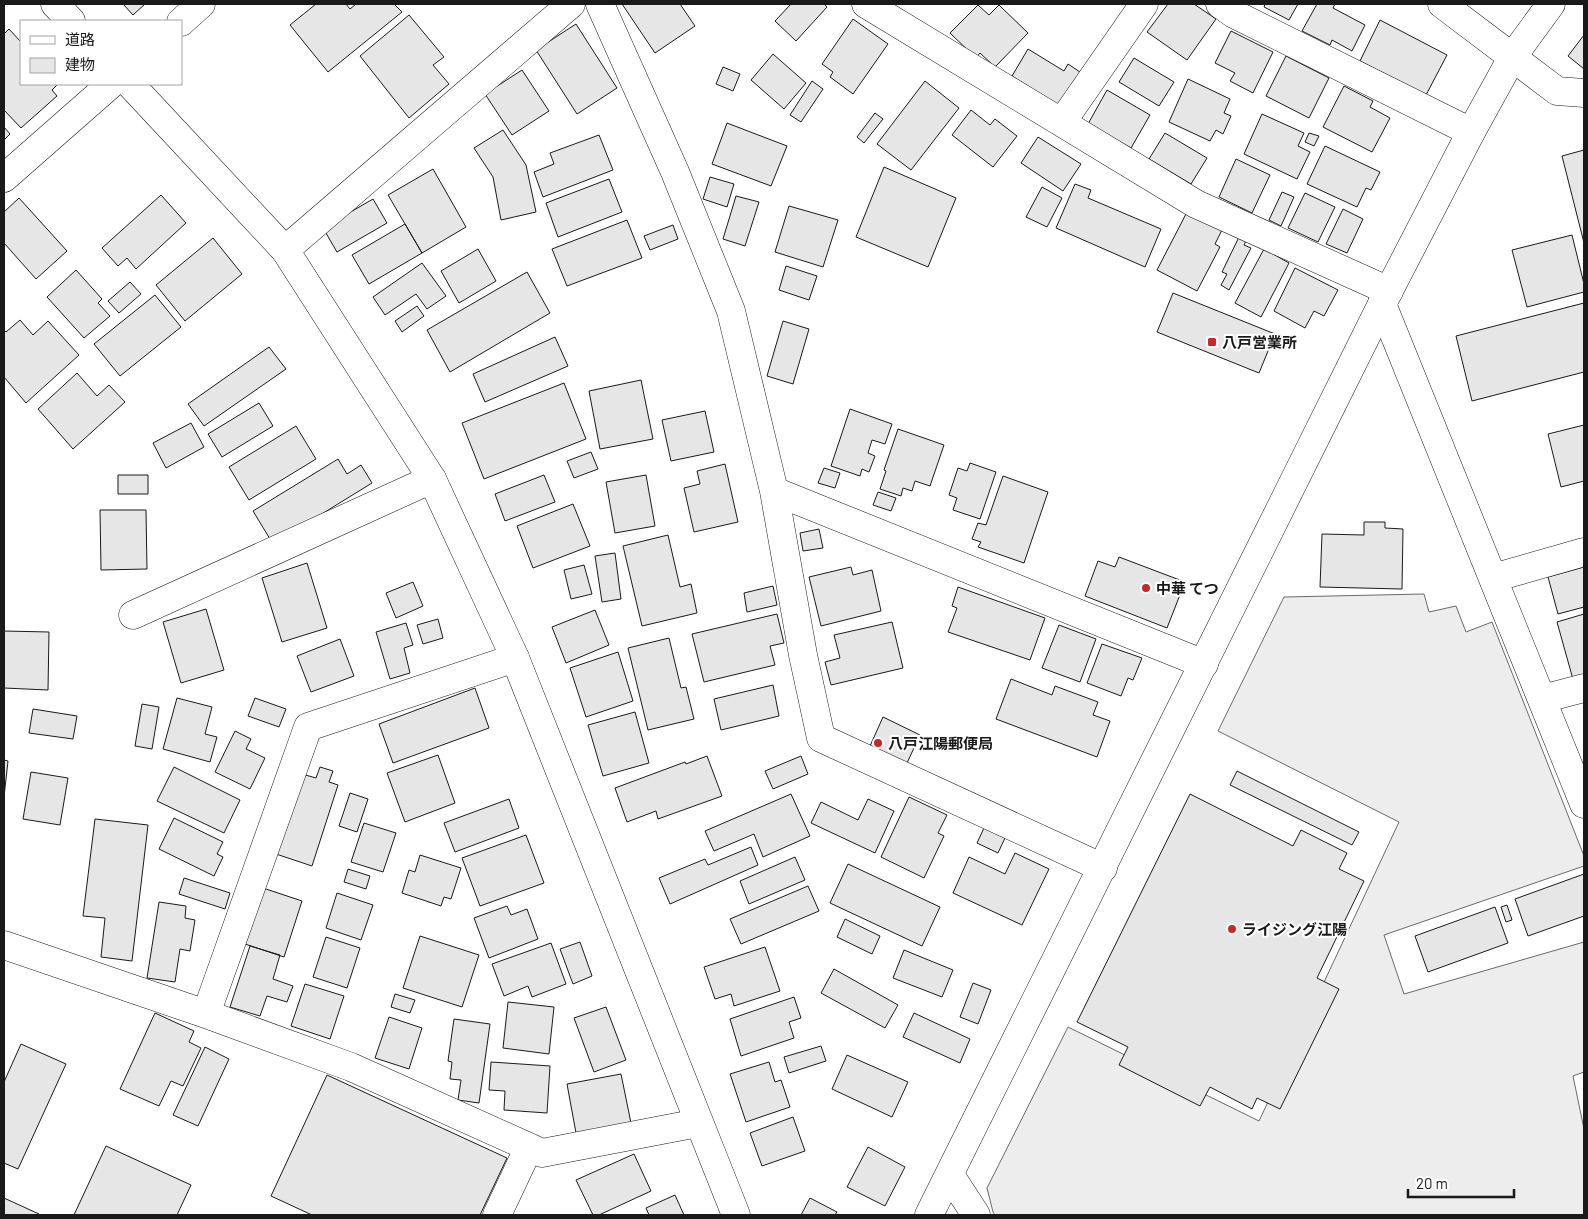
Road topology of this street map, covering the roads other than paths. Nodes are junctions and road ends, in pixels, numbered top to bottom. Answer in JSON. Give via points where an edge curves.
{"nodes":[{"id":1,"x":55,"y":4,"type":"edge"},
{"id":2,"x":201,"y":4,"type":"edge"},
{"id":3,"x":571,"y":4,"type":"edge"},
{"id":4,"x":600,"y":4,"type":"edge"},
{"id":5,"x":866,"y":4,"type":"edge"},
{"id":6,"x":1144,"y":4,"type":"edge"},
{"id":7,"x":1220,"y":4,"type":"edge"},
{"id":8,"x":1442,"y":4,"type":"edge"},
{"id":9,"x":1551,"y":4,"type":"edge"},
{"id":10,"x":70,"y":20,"type":"edge"},
{"id":11,"x":182,"y":21,"type":"edge"},
{"id":12,"x":1513,"y":56,"type":"junction"},
{"id":13,"x":110,"y":85,"type":"edge"},
{"id":14,"x":131,"y":85,"type":"edge"},
{"id":15,"x":1584,"y":92,"type":"edge"},
{"id":16,"x":1062,"y":122,"type":"junction"},
{"id":17,"x":1471,"y":132,"type":"junction"},
{"id":18,"x":4,"y":178,"type":"edge"},
{"id":19,"x":285,"y":250,"type":"junction"},
{"id":20,"x":1385,"y":297,"type":"junction"},
{"id":21,"x":432,"y":479,"type":"junction"},
{"id":22,"x":774,"y":491,"type":"junction"},
{"id":23,"x":1584,"y":552,"type":"edge"},
{"id":24,"x":1493,"y":578,"type":"junction"},
{"id":25,"x":133,"y":615,"type":"dead end"},
{"id":26,"x":515,"y":658,"type":"junction"},
{"id":27,"x":1204,"y":664,"type":"junction"},
{"id":28,"x":1584,"y":688,"type":"edge"},
{"id":29,"x":1542,"y":699,"type":"junction"},
{"id":30,"x":1584,"y":804,"type":"edge"},
{"id":31,"x":1102,"y":868,"type":"junction"},
{"id":32,"x":4,"y":946,"type":"edge"},
{"id":33,"x":206,"y":1014,"type":"junction"},
{"id":34,"x":698,"y":1123,"type":"junction"},
{"id":35,"x":529,"y":1147,"type":"junction"},
{"id":36,"x":950,"y":1175,"type":"junction"},
{"id":37,"x":497,"y":1215,"type":"edge"},
{"id":38,"x":736,"y":1215,"type":"edge"},
{"id":39,"x":929,"y":1215,"type":"edge"},
{"id":40,"x":976,"y":1215,"type":"edge"}],
"edges":[{"from":1,"to":10,"type":"street"},
{"from":2,"to":11,"type":"street"},
{"from":3,"to":19,"type":"street"},
{"from":4,"to":22,"type":"street","via":[[675,172],[731,311]]},
{"from":5,"to":16,"type":"street"},
{"from":6,"to":16,"type":"street"},
{"from":7,"to":17,"type":"street","via":[[1234,14]]},
{"from":8,"to":12,"type":"street"},
{"from":9,"to":12,"type":"street"},
{"from":12,"to":15,"type":"street","via":[[1557,91]]},
{"from":12,"to":17,"type":"street"},
{"from":13,"to":18,"type":"street"},
{"from":14,"to":19,"type":"street"},
{"from":16,"to":20,"type":"street","via":[[1196,204]]},
{"from":17,"to":20,"type":"street"},
{"from":19,"to":21,"type":"street"},
{"from":20,"to":24,"type":"street"},
{"from":20,"to":27,"type":"street"},
{"from":21,"to":25,"type":"street"},
{"from":21,"to":26,"type":"street"},
{"from":22,"to":27,"type":"street"},
{"from":22,"to":31,"type":"street","via":[[821,738]]},
{"from":23,"to":24,"type":"street"},
{"from":24,"to":29,"type":"street"},
{"from":26,"to":33,"type":"street","via":[[308,726]]},
{"from":26,"to":34,"type":"street"},
{"from":27,"to":31,"type":"street"},
{"from":28,"to":29,"type":"street"},
{"from":29,"to":30,"type":"street"},
{"from":31,"to":36,"type":"street"},
{"from":32,"to":33,"type":"street"},
{"from":33,"to":35,"type":"street","via":[[351,1067]]},
{"from":34,"to":35,"type":"street","via":[[542,1153]]},
{"from":34,"to":38,"type":"street"},
{"from":35,"to":37,"type":"street"},
{"from":36,"to":39,"type":"street"},
{"from":36,"to":40,"type":"street"}]}
